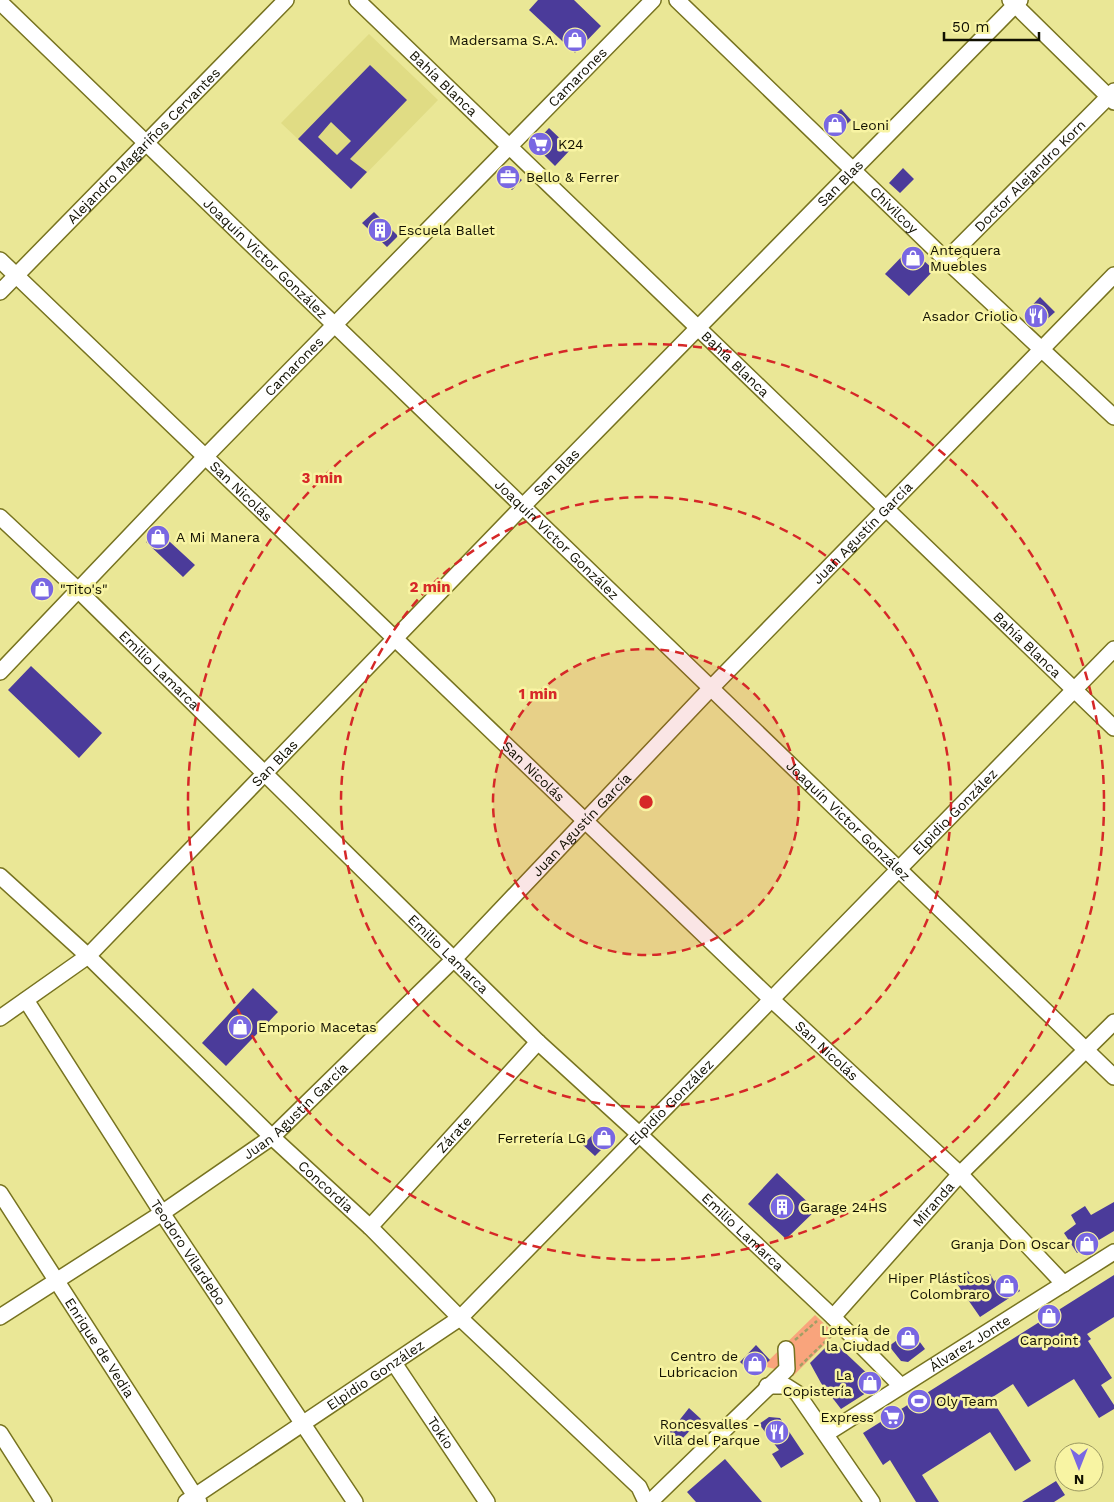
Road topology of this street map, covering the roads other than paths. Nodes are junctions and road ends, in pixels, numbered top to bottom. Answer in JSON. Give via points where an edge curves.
{"nodes":[{"id":1,"x":286,"y":0,"type":"edge"},
{"id":2,"x":357,"y":0,"type":"edge"},
{"id":3,"x":653,"y":0,"type":"edge"},
{"id":4,"x":678,"y":0,"type":"edge"},
{"id":5,"x":1015,"y":1,"type":"edge"},
{"id":6,"x":0,"y":2,"type":"edge"},
{"id":7,"x":1112,"y":96,"type":"edge"},
{"id":8,"x":147,"y":142,"type":"junction"},
{"id":9,"x":509,"y":145,"type":"junction"},
{"id":10,"x":852,"y":169,"type":"junction"},
{"id":11,"x":0,"y":260,"type":"edge"},
{"id":12,"x":946,"y":260,"type":"junction"},
{"id":13,"x":16,"y":275,"type":"junction"},
{"id":14,"x":1114,"y":275,"type":"edge"},
{"id":15,"x":0,"y":292,"type":"edge"},
{"id":16,"x":335,"y":324,"type":"junction"},
{"id":17,"x":699,"y":327,"type":"junction"},
{"id":18,"x":1040,"y":349,"type":"junction"},
{"id":19,"x":1114,"y":418,"type":"edge"},
{"id":20,"x":205,"y":457,"type":"junction"},
{"id":21,"x":524,"y":506,"type":"junction"},
{"id":22,"x":885,"y":508,"type":"junction"},
{"id":23,"x":0,"y":517,"type":"edge"},
{"id":24,"x":78,"y":590,"type":"junction"},
{"id":25,"x":396,"y":640,"type":"junction"},
{"id":26,"x":1114,"y":649,"type":"edge"},
{"id":27,"x":0,"y":672,"type":"edge"},
{"id":28,"x":711,"y":688,"type":"junction"},
{"id":29,"x":1074,"y":689,"type":"junction"},
{"id":30,"x":1114,"y":728,"type":"edge"},
{"id":31,"x":266,"y":775,"type":"junction"},
{"id":32,"x":585,"y":820,"type":"junction"},
{"id":33,"x":900,"y":870,"type":"junction"},
{"id":34,"x":0,"y":876,"type":"edge"},
{"id":35,"x":88,"y":956,"type":"junction"},
{"id":36,"x":454,"y":959,"type":"junction"},
{"id":37,"x":771,"y":999,"type":"junction"},
{"id":38,"x":26,"y":1000,"type":"junction"},
{"id":39,"x":0,"y":1018,"type":"edge"},
{"id":40,"x":1114,"y":1022,"type":"edge"},
{"id":41,"x":538,"y":1042,"type":"junction"},
{"id":42,"x":1087,"y":1050,"type":"junction"},
{"id":43,"x":1114,"y":1077,"type":"edge"},
{"id":44,"x":640,"y":1135,"type":"junction"},
{"id":45,"x":272,"y":1136,"type":"junction"},
{"id":46,"x":960,"y":1174,"type":"junction"},
{"id":47,"x":0,"y":1193,"type":"edge"},
{"id":48,"x":162,"y":1213,"type":"junction"},
{"id":49,"x":370,"y":1227,"type":"junction"},
{"id":50,"x":1114,"y":1252,"type":"edge"},
{"id":51,"x":56,"y":1281,"type":"junction"},
{"id":52,"x":1064,"y":1284,"type":"junction"},
{"id":53,"x":0,"y":1317,"type":"edge"},
{"id":54,"x":460,"y":1318,"type":"junction"},
{"id":55,"x":837,"y":1322,"type":"junction"},
{"id":56,"x":786,"y":1349,"type":"road end"},
{"id":57,"x":394,"y":1363,"type":"junction"},
{"id":58,"x":767,"y":1386,"type":"junction"},
{"id":59,"x":901,"y":1386,"type":"junction"},
{"id":60,"x":304,"y":1423,"type":"junction"},
{"id":61,"x":0,"y":1433,"type":"edge"},
{"id":62,"x":826,"y":1434,"type":"junction"},
{"id":63,"x":194,"y":1500,"type":"edge"},
{"id":64,"x":44,"y":1502,"type":"edge"},
{"id":65,"x":355,"y":1502,"type":"edge"},
{"id":66,"x":487,"y":1502,"type":"edge"},
{"id":67,"x":646,"y":1502,"type":"edge"},
{"id":68,"x":650,"y":1502,"type":"edge"},
{"id":69,"x":872,"y":1502,"type":"edge"}],
"edges":[{"from":1,"to":8,"type":"street","name":"Alejandro Magariños Cervantes"},
{"from":2,"to":9,"type":"street","name":"Bahía Blanca"},
{"from":3,"to":9,"type":"street","name":"Camarones"},
{"from":4,"to":10,"type":"street","name":"Chivilcoy"},
{"from":5,"to":7,"type":"street"},
{"from":5,"to":10,"type":"street","name":"San Blas"},
{"from":6,"to":8,"type":"street","name":"Joaquín Victor González"},
{"from":7,"to":12,"type":"street","name":"Doctor Alejandro Korn"},
{"from":8,"to":13,"type":"street","name":"Alejandro Magariños Cervantes"},
{"from":8,"to":16,"type":"street","name":"Joaquín Victor González"},
{"from":9,"to":16,"type":"street","name":"Camarones"},
{"from":9,"to":17,"type":"street","name":"Bahía Blanca"},
{"from":10,"to":12,"type":"street","name":"Chivilcoy"},
{"from":10,"to":17,"type":"street","name":"San Blas"},
{"from":11,"to":13,"type":"street","name":"San Nicolás"},
{"from":12,"to":18,"type":"street","name":"Chivilcoy"},
{"from":13,"to":15,"type":"street","name":"Alejandro Magariños Cervantes"},
{"from":13,"to":20,"type":"street","name":"San Nicolás"},
{"from":14,"to":18,"type":"street","name":"Juan Agustín García"},
{"from":16,"to":20,"type":"street","name":"Camarones"},
{"from":16,"to":21,"type":"street","name":"Joaquín Victor González"},
{"from":17,"to":21,"type":"street","name":"San Blas"},
{"from":17,"to":22,"type":"street","name":"Bahía Blanca"},
{"from":18,"to":19,"type":"street","name":"Chivilcoy"},
{"from":18,"to":22,"type":"street","name":"Juan Agustín García"},
{"from":20,"to":24,"type":"street","name":"Camarones"},
{"from":20,"to":25,"type":"street","name":"San Nicolás"},
{"from":21,"to":25,"type":"street","name":"San Blas"},
{"from":21,"to":28,"type":"street","name":"Joaquín Victor González"},
{"from":22,"to":28,"type":"street","name":"Juan Agustín García"},
{"from":22,"to":29,"type":"street","name":"Bahía Blanca"},
{"from":23,"to":24,"type":"street","name":"Emilio Lamarca"},
{"from":24,"to":27,"type":"street","name":"Camarones"},
{"from":24,"to":31,"type":"street","name":"Emilio Lamarca"},
{"from":25,"to":31,"type":"street","name":"San Blas"},
{"from":25,"to":32,"type":"street","name":"San Nicolás"},
{"from":26,"to":29,"type":"street","name":"Elpidio González"},
{"from":28,"to":32,"type":"street","name":"Juan Agustín García"},
{"from":28,"to":33,"type":"street","name":"Joaquín Victor González"},
{"from":29,"to":30,"type":"street","name":"Bahía Blanca"},
{"from":29,"to":33,"type":"street","name":"Elpidio González"},
{"from":31,"to":35,"type":"street","name":"San Blas"},
{"from":31,"to":36,"type":"street","name":"Emilio Lamarca"},
{"from":32,"to":36,"type":"street","name":"Juan Agustín García"},
{"from":32,"to":37,"type":"street","name":"San Nicolás"},
{"from":33,"to":37,"type":"street","name":"Elpidio González"},
{"from":33,"to":42,"type":"street","name":"Joaquín Victor González"},
{"from":34,"to":35,"type":"street","name":"Concordia"},
{"from":35,"to":38,"type":"street","name":"San Blas"},
{"from":35,"to":45,"type":"street","name":"Concordia"},
{"from":36,"to":41,"type":"street","name":"Emilio Lamarca"},
{"from":36,"to":45,"type":"street","name":"Juan Agustín García"},
{"from":37,"to":44,"type":"street","name":"Elpidio González"},
{"from":37,"to":46,"type":"street","name":"San Nicolás"},
{"from":38,"to":39,"type":"street","name":"San Blas"},
{"from":38,"to":48,"type":"street","name":"Teodoro Vilardebo"},
{"from":40,"to":42,"type":"street","name":"Miranda"},
{"from":41,"to":44,"type":"street","name":"Emilio Lamarca"},
{"from":41,"to":49,"type":"street","name":"Zárate"},
{"from":42,"to":43,"type":"street","name":"Joaquín Victor González"},
{"from":42,"to":46,"type":"street","name":"Miranda"},
{"from":44,"to":54,"type":"street","name":"Elpidio González"},
{"from":44,"to":55,"type":"street","name":"Emilio Lamarca"},
{"from":45,"to":48,"type":"street","name":"Juan Agustín García"},
{"from":45,"to":49,"type":"street","name":"Concordia"},
{"from":46,"to":52,"type":"street","name":"San Nicolás"},
{"from":46,"to":55,"type":"street","name":"Miranda"},
{"from":47,"to":51,"type":"street","name":"Enrique de Vedia"},
{"from":48,"to":51,"type":"street","name":"Juan Agustín García"},
{"from":48,"to":60,"type":"street","name":"Teodoro Vilardebo"},
{"from":49,"to":54,"type":"street","name":"Concordia"},
{"from":50,"to":52,"type":"street","name":"Álvarez Jonte"},
{"from":51,"to":53,"type":"street","name":"Juan Agustín García"},
{"from":51,"to":63,"type":"street","name":"Enrique de Vedia"},
{"from":52,"to":59,"type":"street","name":"Álvarez Jonte"},
{"from":54,"to":57,"type":"street","name":"Elpidio González"},
{"from":54,"to":67,"type":"street","name":"Concordia","via":[[640,1487]]},
{"from":55,"to":59,"type":"street","name":"Emilio Lamarca"},
{"from":56,"to":58,"type":"street","via":[[787,1368]]},
{"from":57,"to":60,"type":"street","name":"Elpidio González"},
{"from":57,"to":66,"type":"street","name":"Tokio"},
{"from":58,"to":62,"type":"street","via":[[786,1386],[794,1390]]},
{"from":58,"to":68,"type":"street"},
{"from":59,"to":62,"type":"street","name":"Álvarez Jonte"},
{"from":60,"to":63,"type":"street","name":"Elpidio González"},
{"from":60,"to":65,"type":"street","name":"Teodoro Vilardebo"},
{"from":61,"to":64,"type":"street"},
{"from":62,"to":69,"type":"street"}]}
